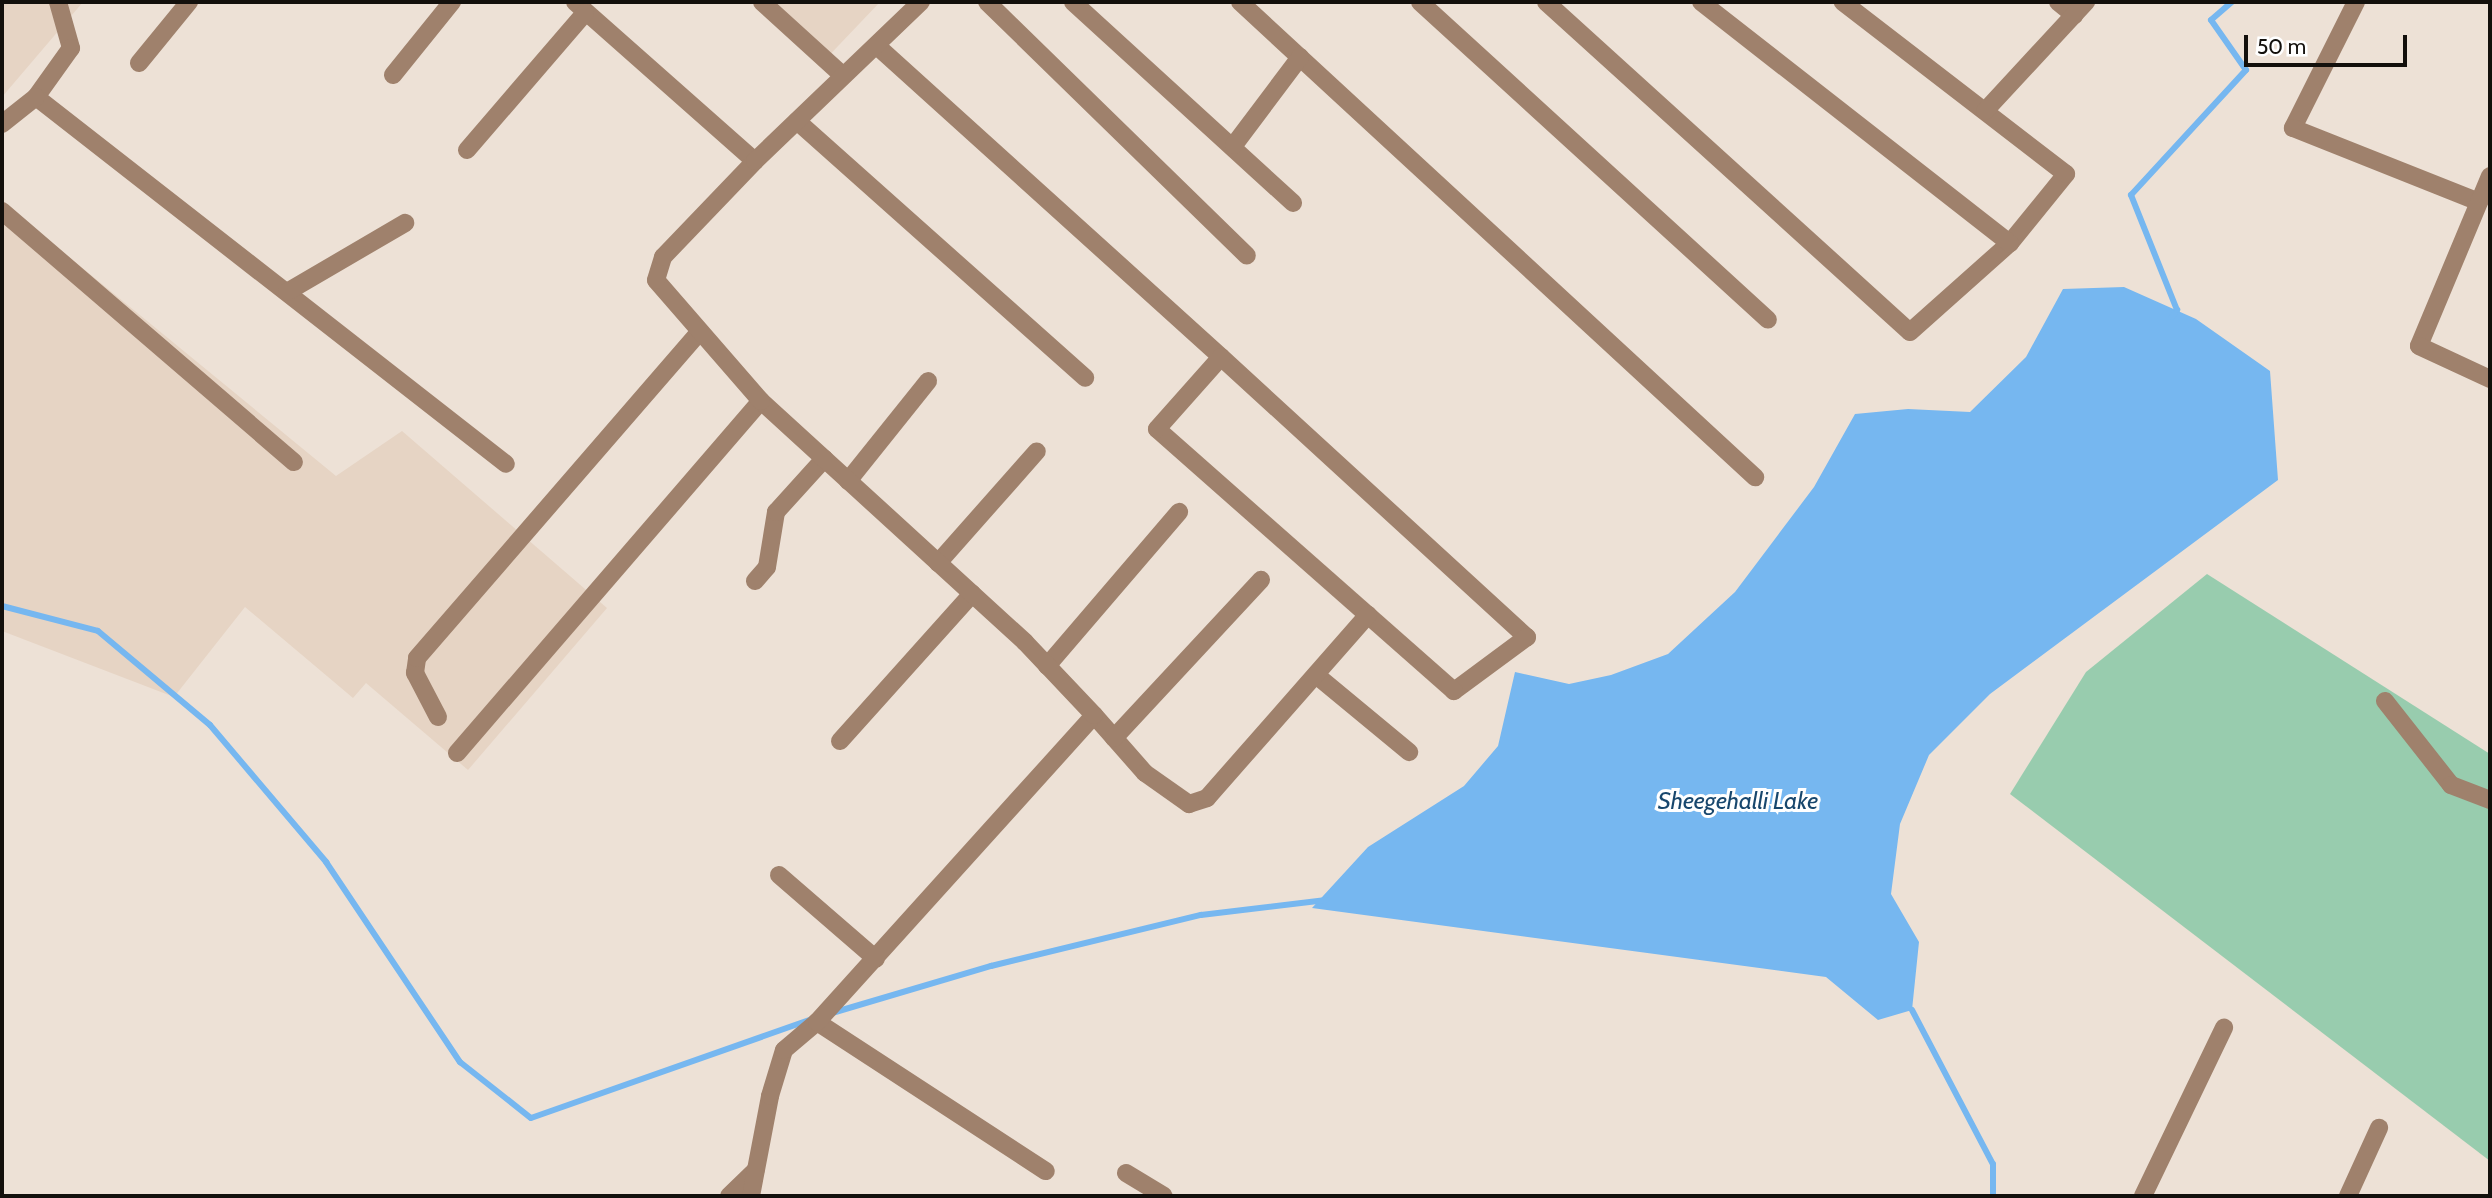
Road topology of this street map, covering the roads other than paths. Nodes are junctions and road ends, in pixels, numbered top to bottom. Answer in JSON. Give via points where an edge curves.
{"nodes":[{"id":1,"x":189,"y":2,"type":"edge"},
{"id":2,"x":452,"y":2,"type":"edge"},
{"id":3,"x":762,"y":2,"type":"edge"},
{"id":4,"x":921,"y":2,"type":"edge"},
{"id":5,"x":987,"y":2,"type":"edge"},
{"id":6,"x":1073,"y":2,"type":"edge"},
{"id":7,"x":1240,"y":2,"type":"edge"},
{"id":8,"x":1420,"y":2,"type":"edge"},
{"id":9,"x":1546,"y":2,"type":"edge"},
{"id":10,"x":1701,"y":2,"type":"edge"},
{"id":11,"x":1843,"y":2,"type":"edge"},
{"id":12,"x":2058,"y":2,"type":"edge"},
{"id":13,"x":2356,"y":2,"type":"edge"},
{"id":14,"x":61,"y":3,"type":"edge"},
{"id":15,"x":580,"y":7,"type":"edge"},
{"id":16,"x":2080,"y":8,"type":"edge"},
{"id":17,"x":877,"y":46,"type":"junction"},
{"id":18,"x":1300,"y":57,"type":"junction"},
{"id":19,"x":139,"y":63,"type":"dead end"},
{"id":20,"x":841,"y":74,"type":"junction"},
{"id":21,"x":393,"y":75,"type":"dead end"},
{"id":22,"x":36,"y":97,"type":"junction"},
{"id":23,"x":1985,"y":111,"type":"junction"},
{"id":24,"x":797,"y":121,"type":"junction"},
{"id":25,"x":2,"y":124,"type":"edge"},
{"id":26,"x":1234,"y":145,"type":"junction"},
{"id":27,"x":467,"y":150,"type":"dead end"},
{"id":28,"x":755,"y":160,"type":"junction"},
{"id":29,"x":2490,"y":176,"type":"edge"},
{"id":30,"x":2479,"y":202,"type":"junction"},
{"id":31,"x":1293,"y":203,"type":"dead end"},
{"id":32,"x":2,"y":211,"type":"edge"},
{"id":33,"x":405,"y":223,"type":"dead end"},
{"id":34,"x":2010,"y":243,"type":"junction"},
{"id":35,"x":1247,"y":256,"type":"dead end"},
{"id":36,"x":287,"y":292,"type":"junction"},
{"id":37,"x":1768,"y":320,"type":"dead end"},
{"id":38,"x":698,"y":334,"type":"junction"},
{"id":39,"x":1221,"y":357,"type":"junction"},
{"id":40,"x":1085,"y":378,"type":"dead end"},
{"id":41,"x":2490,"y":379,"type":"edge"},
{"id":42,"x":928,"y":381,"type":"dead end"},
{"id":43,"x":761,"y":401,"type":"junction"},
{"id":44,"x":1037,"y":451,"type":"dead end"},
{"id":45,"x":824,"y":459,"type":"junction"},
{"id":46,"x":293,"y":461,"type":"dead end"},
{"id":47,"x":506,"y":464,"type":"dead end"},
{"id":48,"x":1755,"y":477,"type":"dead end"},
{"id":49,"x":848,"y":481,"type":"junction"},
{"id":50,"x":1179,"y":512,"type":"dead end"},
{"id":51,"x":938,"y":563,"type":"junction"},
{"id":52,"x":1261,"y":580,"type":"dead end"},
{"id":53,"x":755,"y":581,"type":"dead end"},
{"id":54,"x":972,"y":594,"type":"junction"},
{"id":55,"x":1367,"y":615,"type":"junction"},
{"id":56,"x":1047,"y":666,"type":"junction"},
{"id":57,"x":1317,"y":675,"type":"junction"},
{"id":58,"x":2385,"y":701,"type":"dead end"},
{"id":59,"x":1094,"y":715,"type":"junction"},
{"id":60,"x":438,"y":717,"type":"dead end"},
{"id":61,"x":1114,"y":737,"type":"junction"},
{"id":62,"x":840,"y":741,"type":"dead end"},
{"id":63,"x":1409,"y":752,"type":"dead end"},
{"id":64,"x":457,"y":753,"type":"dead end"},
{"id":65,"x":2490,"y":800,"type":"edge"},
{"id":66,"x":779,"y":875,"type":"dead end"},
{"id":67,"x":876,"y":959,"type":"junction"},
{"id":68,"x":817,"y":1022,"type":"junction"},
{"id":69,"x":2224,"y":1028,"type":"dead end"},
{"id":70,"x":2379,"y":1128,"type":"dead end"},
{"id":71,"x":756,"y":1170,"type":"junction"},
{"id":72,"x":1046,"y":1171,"type":"dead end"},
{"id":73,"x":1126,"y":1173,"type":"dead end"},
{"id":74,"x":1155,"y":1194,"type":"edge"},
{"id":75,"x":729,"y":1196,"type":"edge"},
{"id":76,"x":751,"y":1196,"type":"edge"},
{"id":77,"x":2143,"y":1196,"type":"edge"},
{"id":78,"x":2348,"y":1196,"type":"edge"}],
"edges":[{"from":1,"to":19,"type":"street"},
{"from":2,"to":21,"type":"street"},
{"from":3,"to":20,"type":"street"},
{"from":4,"to":17,"type":"street"},
{"from":5,"to":35,"type":"street"},
{"from":6,"to":26,"type":"street"},
{"from":7,"to":18,"type":"street"},
{"from":8,"to":37,"type":"street"},
{"from":9,"to":34,"type":"street","via":[[1910,332]]},
{"from":10,"to":34,"type":"street"},
{"from":11,"to":23,"type":"street"},
{"from":12,"to":16,"type":"street"},
{"from":13,"to":30,"type":"street","via":[[2293,128]]},
{"from":14,"to":22,"type":"street","via":[[71,48]]},
{"from":15,"to":27,"type":"street"},
{"from":15,"to":28,"type":"street"},
{"from":16,"to":23,"type":"street"},
{"from":17,"to":20,"type":"street"},
{"from":17,"to":39,"type":"street"},
{"from":18,"to":26,"type":"street"},
{"from":18,"to":48,"type":"street"},
{"from":20,"to":24,"type":"street"},
{"from":22,"to":25,"type":"street"},
{"from":22,"to":36,"type":"street"},
{"from":23,"to":34,"type":"street","via":[[2066,174]]},
{"from":24,"to":28,"type":"street"},
{"from":24,"to":40,"type":"street"},
{"from":26,"to":31,"type":"street"},
{"from":28,"to":38,"type":"street","via":[[663,257],[656,280]]},
{"from":29,"to":30,"type":"street"},
{"from":30,"to":41,"type":"street","via":[[2419,346]]},
{"from":32,"to":46,"type":"street"},
{"from":33,"to":36,"type":"street"},
{"from":36,"to":47,"type":"street"},
{"from":38,"to":43,"type":"street"},
{"from":38,"to":60,"type":"street","via":[[417,659],[415,673]]},
{"from":39,"to":55,"type":"street","via":[[1157,429]]},
{"from":39,"to":55,"type":"street","via":[[1527,637],[1454,691]]},
{"from":42,"to":49,"type":"street"},
{"from":43,"to":45,"type":"street"},
{"from":43,"to":64,"type":"street"},
{"from":44,"to":51,"type":"street"},
{"from":45,"to":49,"type":"street"},
{"from":45,"to":53,"type":"street","via":[[776,512],[767,567]]},
{"from":49,"to":51,"type":"street"},
{"from":50,"to":56,"type":"street"},
{"from":51,"to":54,"type":"street"},
{"from":52,"to":61,"type":"street"},
{"from":54,"to":56,"type":"street"},
{"from":54,"to":62,"type":"street"},
{"from":55,"to":57,"type":"street"},
{"from":56,"to":59,"type":"street"},
{"from":57,"to":61,"type":"street","via":[[1207,798],[1189,804],[1145,773]]},
{"from":57,"to":63,"type":"street"},
{"from":58,"to":65,"type":"street","via":[[2451,785]]},
{"from":59,"to":61,"type":"street"},
{"from":59,"to":67,"type":"street"},
{"from":66,"to":67,"type":"street"},
{"from":67,"to":68,"type":"street"},
{"from":68,"to":71,"type":"street","via":[[784,1051]]},
{"from":68,"to":72,"type":"street"},
{"from":69,"to":77,"type":"street"},
{"from":70,"to":78,"type":"street"},
{"from":71,"to":75,"type":"street"},
{"from":71,"to":76,"type":"street"},
{"from":73,"to":74,"type":"street"}]}
